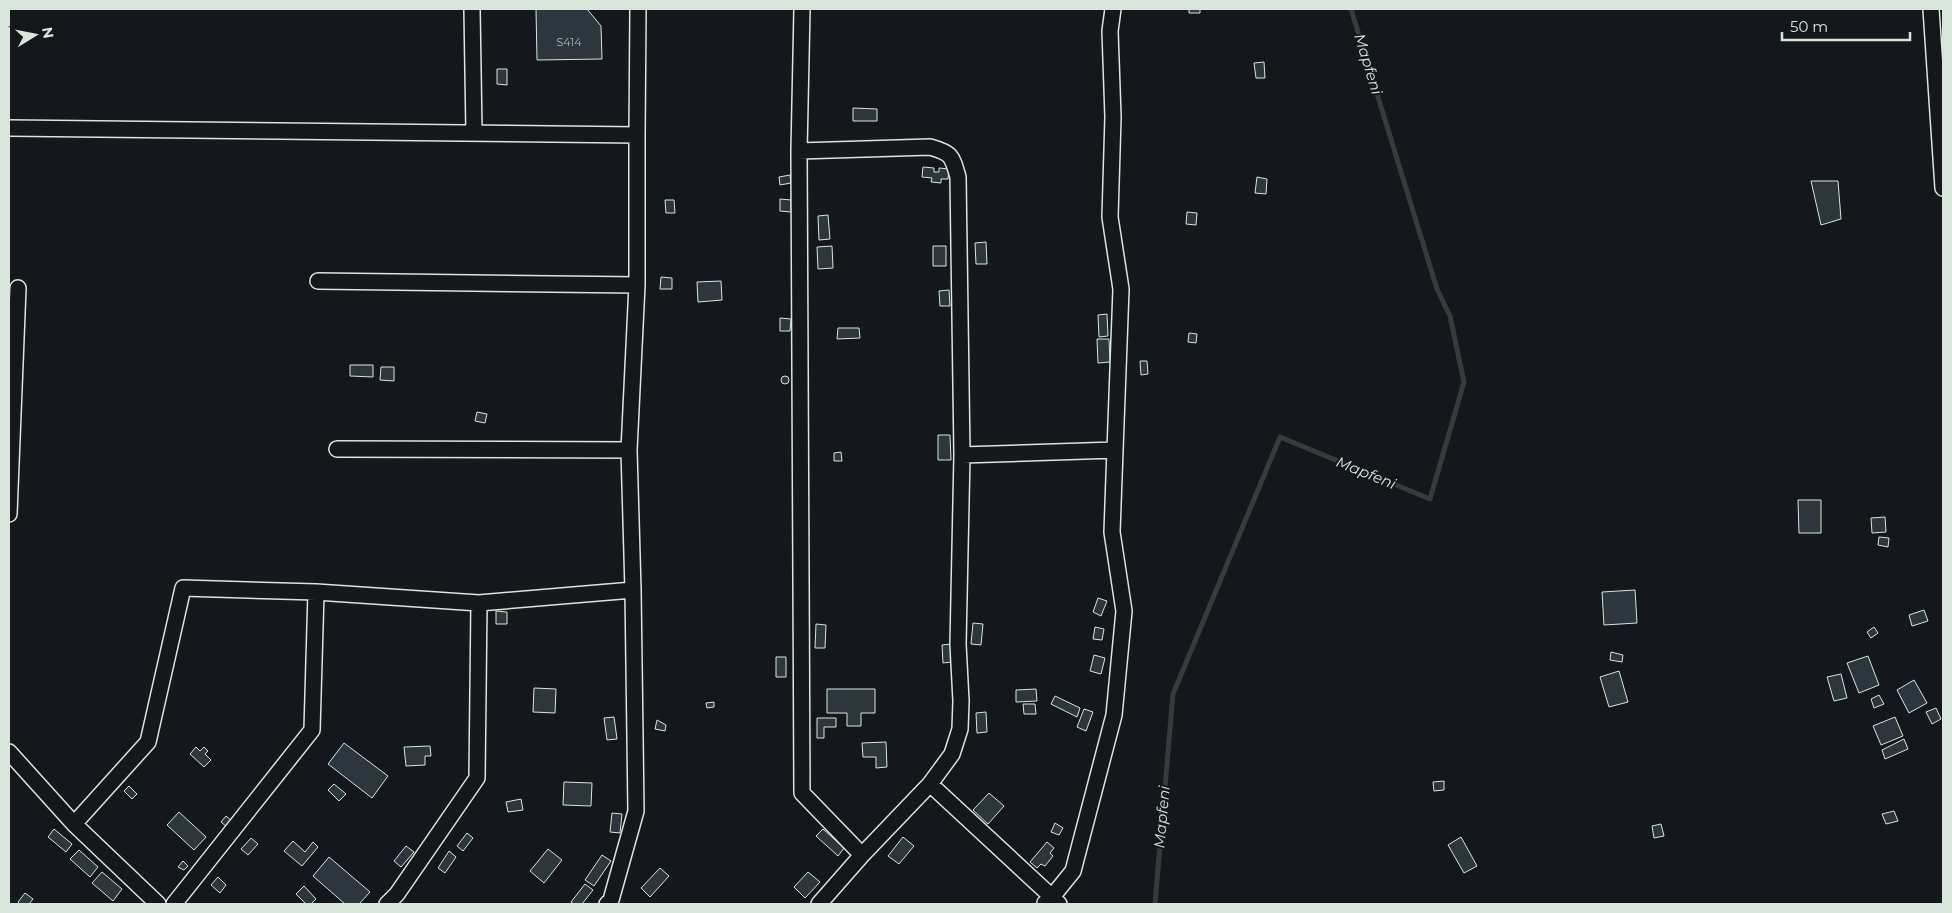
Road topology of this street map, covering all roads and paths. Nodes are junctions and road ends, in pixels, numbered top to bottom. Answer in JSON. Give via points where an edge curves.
{"nodes":[{"id":1,"x":472,"y":9,"type":"edge"},
{"id":2,"x":638,"y":9,"type":"edge"},
{"id":3,"x":802,"y":9,"type":"edge"},
{"id":4,"x":1114,"y":9,"type":"edge"},
{"id":5,"x":1931,"y":9,"type":"edge"},
{"id":6,"x":9,"y":128,"type":"edge"},
{"id":7,"x":474,"y":133,"type":"junction"},
{"id":8,"x":637,"y":135,"type":"junction"},
{"id":9,"x":799,"y":151,"type":"junction"},
{"id":10,"x":1943,"y":188,"type":"edge"},
{"id":11,"x":318,"y":281,"type":"dead end"},
{"id":12,"x":637,"y":285,"type":"junction"},
{"id":13,"x":18,"y":288,"type":"dead end"},
{"id":14,"x":337,"y":449,"type":"dead end"},
{"id":15,"x":629,"y":450,"type":"junction"},
{"id":16,"x":1115,"y":450,"type":"junction"},
{"id":17,"x":962,"y":454,"type":"junction"},
{"id":18,"x":9,"y":514,"type":"edge"},
{"id":19,"x":633,"y":590,"type":"junction"},
{"id":20,"x":316,"y":592,"type":"junction"},
{"id":21,"x":479,"y":603,"type":"junction"},
{"id":22,"x":9,"y":752,"type":"edge"},
{"id":23,"x":930,"y":784,"type":"junction"},
{"id":24,"x":74,"y":824,"type":"junction"},
{"id":25,"x":862,"y":855,"type":"junction"},
{"id":26,"x":1052,"y":902,"type":"edge"},
{"id":27,"x":158,"y":904,"type":"edge"},
{"id":28,"x":174,"y":904,"type":"edge"},
{"id":29,"x":387,"y":904,"type":"edge"},
{"id":30,"x":608,"y":904,"type":"edge"},
{"id":31,"x":818,"y":904,"type":"edge"}],
"edges":[{"from":1,"to":7,"type":"street"},
{"from":2,"to":8,"type":"street"},
{"from":3,"to":9,"type":"street"},
{"from":4,"to":16,"type":"street","via":[[1110,31],[1113,117],[1110,217],[1122,289]]},
{"from":5,"to":10,"type":"street"},
{"from":6,"to":7,"type":"street"},
{"from":7,"to":8,"type":"street"},
{"from":8,"to":12,"type":"street"},
{"from":9,"to":17,"type":"street","via":[[930,147],[946,151],[954,161],[958,177]]},
{"from":9,"to":25,"type":"street","via":[[802,793]]},
{"from":11,"to":12,"type":"street"},
{"from":12,"to":15,"type":"street"},
{"from":13,"to":18,"type":"street"},
{"from":14,"to":15,"type":"street"},
{"from":15,"to":19,"type":"street"},
{"from":16,"to":17,"type":"street"},
{"from":16,"to":26,"type":"street","via":[[1112,532],[1124,611],[1114,715],[1073,871]]},
{"from":17,"to":23,"type":"street","via":[[958,644],[960,729],[952,754]]},
{"from":19,"to":21,"type":"street"},
{"from":19,"to":30,"type":"street","via":[[636,811]]},
{"from":20,"to":21,"type":"street"},
{"from":20,"to":24,"type":"street","via":[[183,588],[148,742]]},
{"from":20,"to":28,"type":"street","via":[[312,730]]},
{"from":21,"to":29,"type":"street","via":[[477,778]]},
{"from":22,"to":24,"type":"street"},
{"from":23,"to":25,"type":"street"},
{"from":23,"to":26,"type":"street"},
{"from":24,"to":27,"type":"street"},
{"from":25,"to":31,"type":"street"}]}
